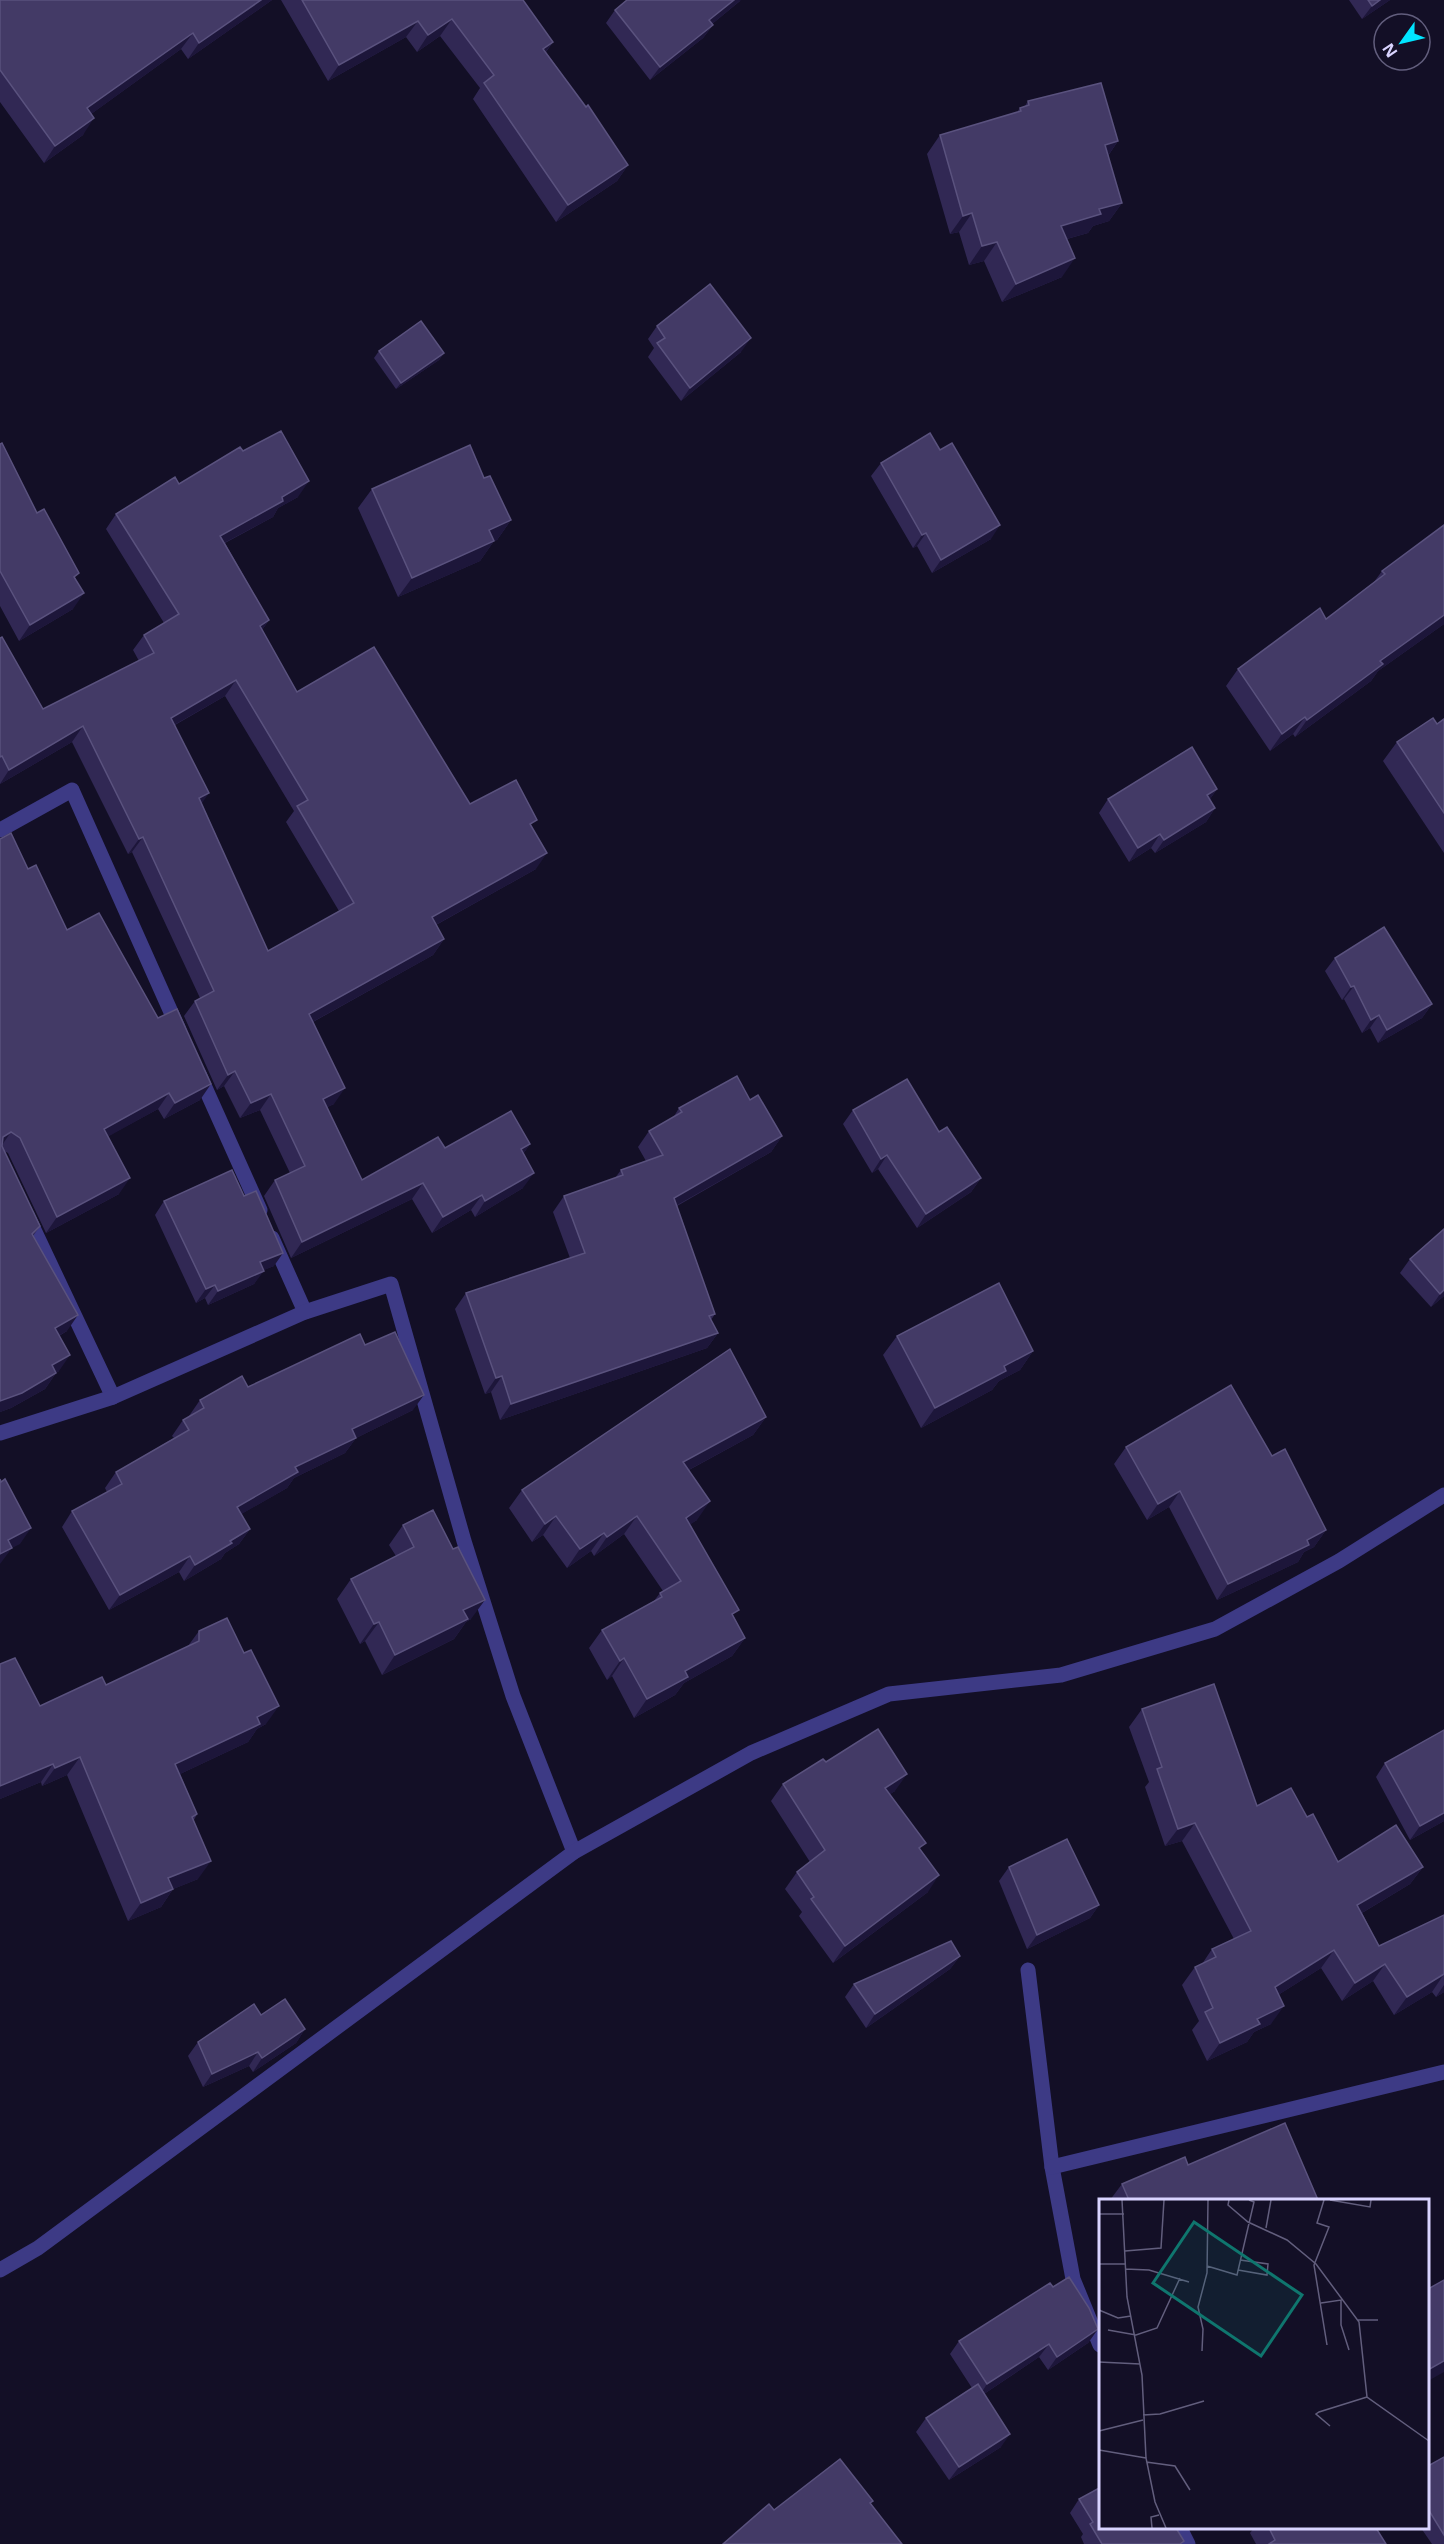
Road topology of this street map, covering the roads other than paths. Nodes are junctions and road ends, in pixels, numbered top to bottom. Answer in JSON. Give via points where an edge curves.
{"nodes":[{"id":1,"x":0,"y":830,"type":"edge"},
{"id":2,"x":184,"y":1040,"type":"edge"},
{"id":3,"x":194,"y":1062,"type":"edge"},
{"id":4,"x":20,"y":1199,"type":"edge"},
{"id":5,"x":305,"y":1312,"type":"junction"},
{"id":6,"x":112,"y":1397,"type":"junction"},
{"id":7,"x":0,"y":1433,"type":"edge"},
{"id":8,"x":1444,"y":1495,"type":"edge"},
{"id":9,"x":574,"y":1852,"type":"junction"},
{"id":10,"x":1028,"y":1970,"type":"dead end"},
{"id":11,"x":1444,"y":2072,"type":"edge"},
{"id":12,"x":1052,"y":2167,"type":"junction"},
{"id":13,"x":0,"y":2270,"type":"edge"},
{"id":14,"x":1099,"y":2341,"type":"edge"},
{"id":15,"x":1180,"y":2529,"type":"edge"},
{"id":16,"x":1188,"y":2544,"type":"edge"}],
"edges":[{"from":1,"to":2,"type":"street","via":[[72,790]]},
{"from":3,"to":5,"type":"street"},
{"from":4,"to":6,"type":"street"},
{"from":5,"to":6,"type":"street"},
{"from":5,"to":9,"type":"street","via":[[391,1284],[506,1674]]},
{"from":6,"to":7,"type":"street"},
{"from":8,"to":9,"type":"street","via":[[1339,1561],[1215,1629],[1061,1675],[889,1694],[751,1753]]},
{"from":9,"to":13,"type":"street","via":[[38,2248]]},
{"from":10,"to":12,"type":"street"},
{"from":11,"to":12,"type":"street"},
{"from":12,"to":14,"type":"street","via":[[1073,2279]]},
{"from":15,"to":16,"type":"street"}]}
